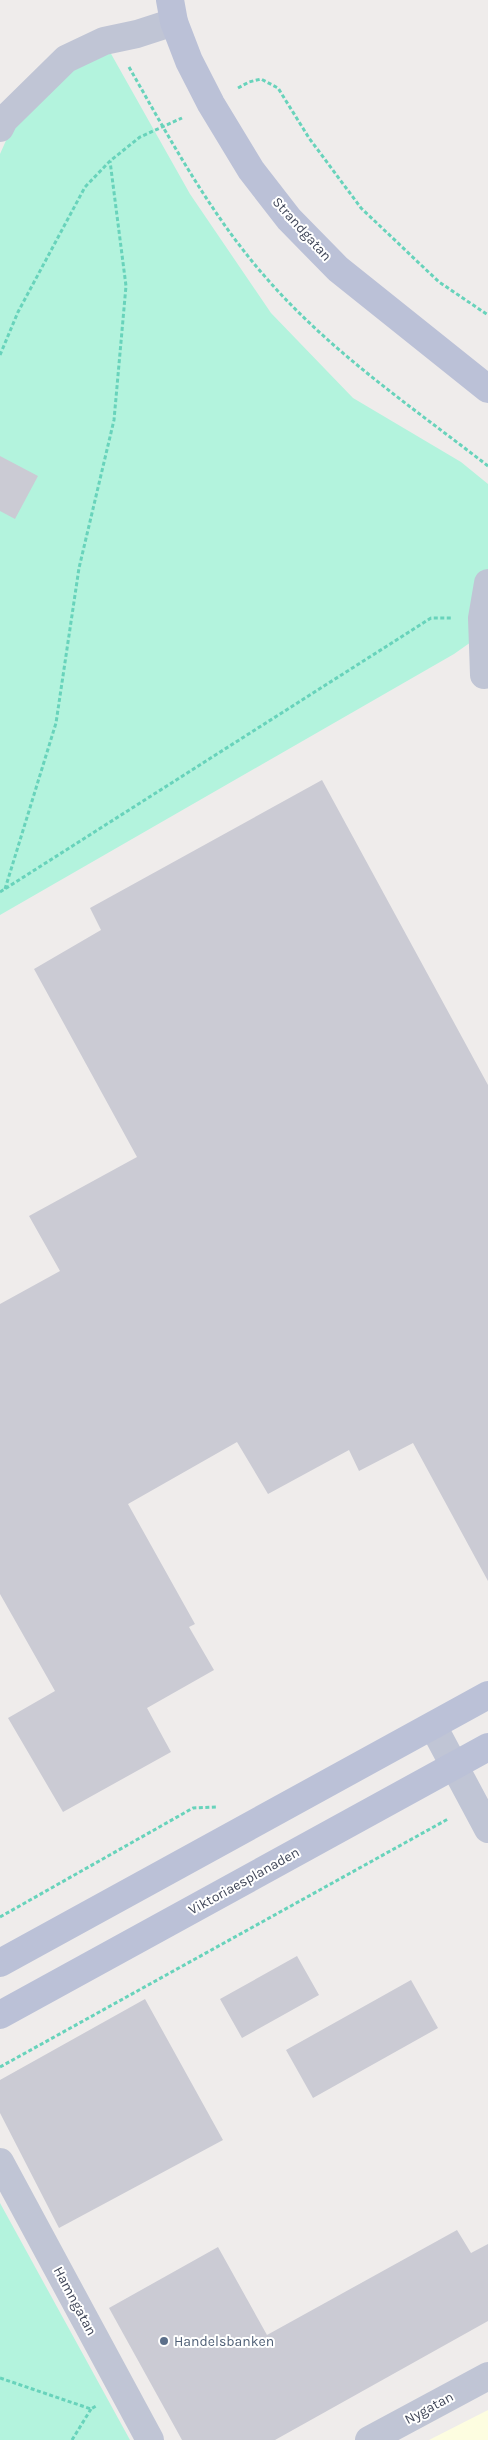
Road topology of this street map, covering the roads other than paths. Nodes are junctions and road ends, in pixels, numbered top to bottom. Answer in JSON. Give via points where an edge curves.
{"nodes":[{"id":1,"x":172,"y":11,"type":"edge"},
{"id":2,"x":0,"y":128,"type":"edge"},
{"id":3,"x":488,"y":389,"type":"edge"},
{"id":4,"x":488,"y":583,"type":"edge"},
{"id":5,"x":484,"y":675,"type":"dead end"},
{"id":6,"x":488,"y":1695,"type":"edge"},
{"id":7,"x":433,"y":1726,"type":"junction"},
{"id":8,"x":488,"y":1747,"type":"edge"},
{"id":9,"x":455,"y":1766,"type":"junction"},
{"id":10,"x":488,"y":1829,"type":"edge"},
{"id":11,"x":0,"y":1963,"type":"edge"},
{"id":12,"x":0,"y":2016,"type":"edge"},
{"id":13,"x":0,"y":2162,"type":"edge"},
{"id":14,"x":488,"y":2376,"type":"edge"},
{"id":15,"x":383,"y":2437,"type":"edge"},
{"id":16,"x":150,"y":2440,"type":"edge"}],
"edges":[{"from":1,"to":2,"type":"street","via":[[66,58],[4,120]]},
{"from":1,"to":3,"type":"main road","name":"Strandgatan","via":[[189,61],[211,104],[251,170],[303,233],[338,269]]},
{"from":4,"to":5,"type":"street","via":[[482,618]]},
{"from":6,"to":7,"type":"main road"},
{"from":7,"to":9,"type":"street"},
{"from":7,"to":11,"type":"main road"},
{"from":8,"to":9,"type":"main road","name":"Viktoriaesplanaden"},
{"from":9,"to":10,"type":"street"},
{"from":9,"to":12,"type":"main road","name":"Viktoriaesplanaden"},
{"from":13,"to":16,"type":"street","name":"Hamngatan"},
{"from":14,"to":15,"type":"street","name":"Nygatan"}]}
